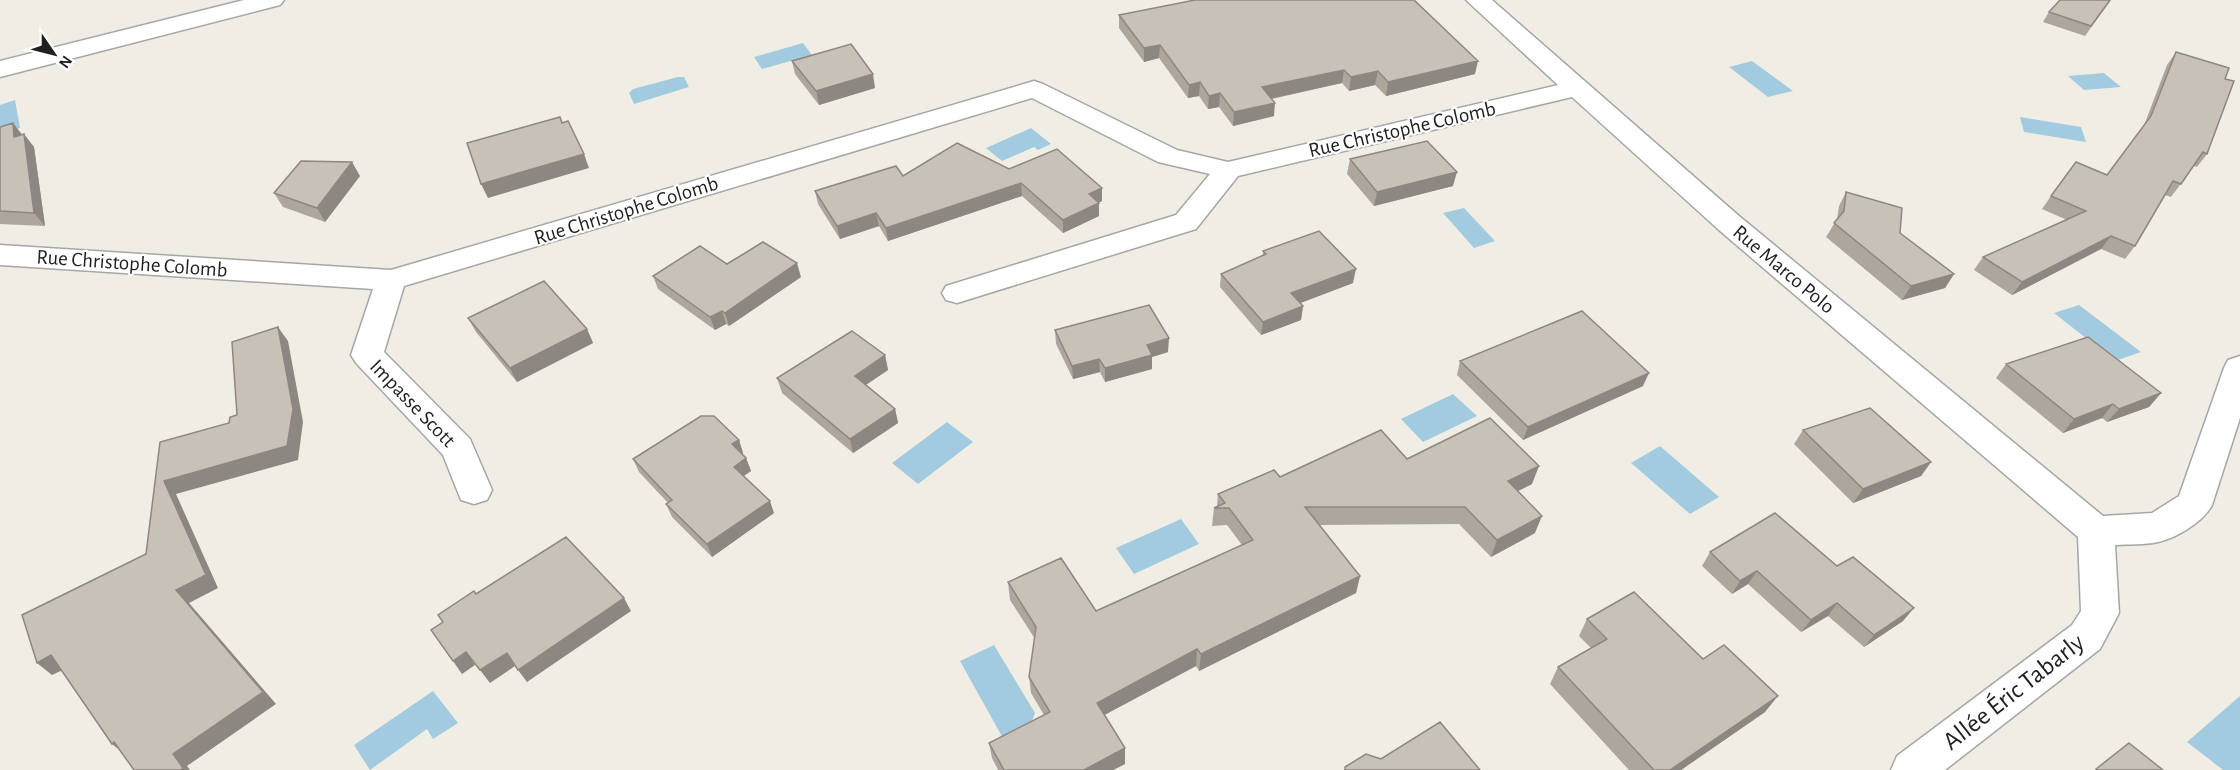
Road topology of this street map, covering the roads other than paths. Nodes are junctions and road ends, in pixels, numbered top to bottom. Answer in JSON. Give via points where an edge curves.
{"nodes":[{"id":1,"x":272,"y":0,"type":"edge"},
{"id":2,"x":1478,"y":0,"type":"edge"},
{"id":3,"x":0,"y":69,"type":"edge"},
{"id":4,"x":1577,"y":88,"type":"junction"},
{"id":5,"x":1228,"y":170,"type":"junction"},
{"id":6,"x":0,"y":255,"type":"edge"},
{"id":7,"x":391,"y":280,"type":"junction"},
{"id":8,"x":957,"y":293,"type":"dead end"},
{"id":9,"x":2240,"y":368,"type":"edge"},
{"id":10,"x":474,"y":490,"type":"dead end"},
{"id":11,"x":2096,"y":531,"type":"junction"},
{"id":12,"x":1912,"y":770,"type":"edge"}],
"edges":[{"from":1,"to":3,"type":"street"},
{"from":2,"to":4,"type":"street","name":"Rue Marco Polo"},
{"from":4,"to":5,"type":"street","name":"Rue Christophe Colomb"},
{"from":4,"to":11,"type":"street","name":"Rue Marco Polo","via":[[1729,224]]},
{"from":5,"to":7,"type":"street","name":"Rue Christophe Colomb","via":[[1168,156],[1034,89]]},
{"from":5,"to":8,"type":"street","via":[[1186,222]]},
{"from":6,"to":7,"type":"street","name":"Rue Christophe Colomb"},
{"from":7,"to":10,"type":"street","name":"Impasse Scott","via":[[367,355],[458,448]]},
{"from":9,"to":11,"type":"street","via":[[2194,505],[2158,527]]},
{"from":11,"to":12,"type":"street","name":"Allée Éric Tabarly","via":[[2100,613],[2086,637]]}]}
